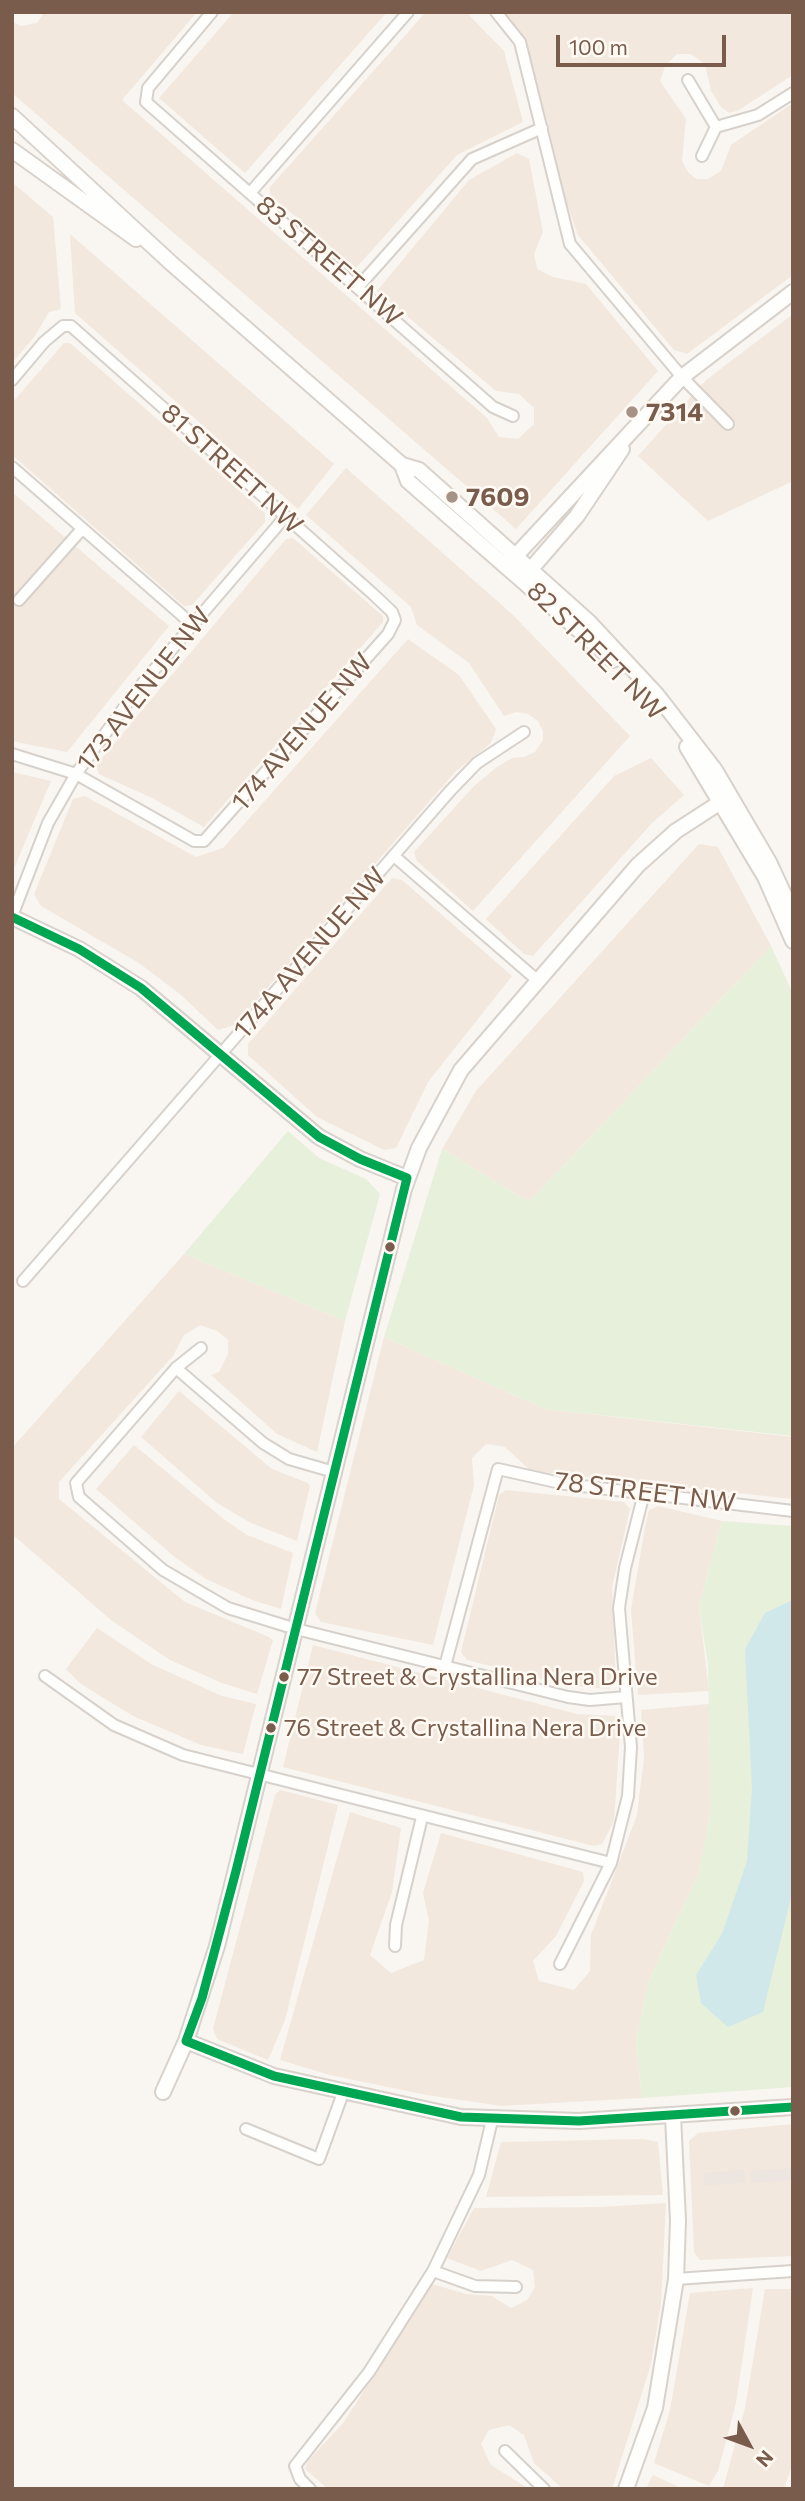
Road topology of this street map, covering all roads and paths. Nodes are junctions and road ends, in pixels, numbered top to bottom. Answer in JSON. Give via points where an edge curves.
{"nodes":[{"id":1,"x":212,"y":12,"type":"edge"},
{"id":2,"x":408,"y":12,"type":"edge"},
{"id":3,"x":496,"y":12,"type":"edge"},
{"id":4,"x":688,"y":80,"type":"dead end"},
{"id":5,"x":793,"y":93,"type":"edge"},
{"id":6,"x":12,"y":116,"type":"edge"},
{"id":7,"x":716,"y":127,"type":"junction"},
{"id":8,"x":542,"y":128,"type":"junction"},
{"id":9,"x":12,"y":150,"type":"edge"},
{"id":10,"x":702,"y":156,"type":"dead end"},
{"id":11,"x":250,"y":193,"type":"junction"},
{"id":12,"x":171,"y":263,"type":"junction"},
{"id":13,"x":359,"y":286,"type":"junction"},
{"id":14,"x":793,"y":292,"type":"edge"},
{"id":15,"x":682,"y":377,"type":"junction"},
{"id":16,"x":12,"y":380,"type":"edge"},
{"id":17,"x":513,"y":416,"type":"dead end"},
{"id":18,"x":642,"y":418,"type":"junction"},
{"id":19,"x":728,"y":425,"type":"dead end"},
{"id":20,"x":12,"y":467,"type":"edge"},
{"id":21,"x":285,"y":517,"type":"junction"},
{"id":22,"x":82,"y":529,"type":"junction"},
{"id":23,"x":511,"y":561,"type":"junction"},
{"id":24,"x":526,"y":575,"type":"junction"},
{"id":25,"x":19,"y":600,"type":"dead end"},
{"id":26,"x":395,"y":620,"type":"joint"},
{"id":27,"x":193,"y":625,"type":"junction"},
{"id":28,"x":524,"y":732,"type":"dead end"},
{"id":29,"x":12,"y":754,"type":"edge"},
{"id":30,"x":76,"y":774,"type":"junction"},
{"id":31,"x":726,"y":799,"type":"junction"},
{"id":32,"x":394,"y":856,"type":"junction"},
{"id":33,"x":793,"y":914,"type":"edge"},
{"id":34,"x":12,"y":917,"type":"edge"},
{"id":35,"x":793,"y":941,"type":"edge"},
{"id":36,"x":537,"y":981,"type":"junction"},
{"id":37,"x":222,"y":1055,"type":"junction"},
{"id":38,"x":407,"y":1178,"type":"junction"},
{"id":39,"x":23,"y":1281,"type":"dead end"},
{"id":40,"x":201,"y":1348,"type":"dead end"},
{"id":41,"x":176,"y":1368,"type":"junction"},
{"id":42,"x":334,"y":1472,"type":"junction"},
{"id":43,"x":644,"y":1493,"type":"junction"},
{"id":44,"x":793,"y":1511,"type":"edge"},
{"id":45,"x":296,"y":1629,"type":"junction"},
{"id":46,"x":445,"y":1665,"type":"junction"},
{"id":47,"x":45,"y":1676,"type":"dead end"},
{"id":48,"x":626,"y":1697,"type":"junction"},
{"id":49,"x":260,"y":1776,"type":"junction"},
{"id":50,"x":422,"y":1817,"type":"junction"},
{"id":51,"x":611,"y":1863,"type":"junction"},
{"id":52,"x":395,"y":1946,"type":"dead end"},
{"id":53,"x":560,"y":1964,"type":"dead end"},
{"id":54,"x":186,"y":2041,"type":"junction"},
{"id":55,"x":163,"y":2092,"type":"dead end"},
{"id":56,"x":343,"y":2093,"type":"junction"},
{"id":57,"x":793,"y":2107,"type":"edge"},
{"id":58,"x":673,"y":2116,"type":"junction"},
{"id":59,"x":492,"y":2120,"type":"junction"},
{"id":60,"x":246,"y":2129,"type":"dead end"},
{"id":61,"x":433,"y":2271,"type":"junction"},
{"id":62,"x":793,"y":2271,"type":"edge"},
{"id":63,"x":676,"y":2279,"type":"junction"},
{"id":64,"x":516,"y":2287,"type":"dead end"},
{"id":65,"x":505,"y":2451,"type":"dead end"},
{"id":66,"x":310,"y":2489,"type":"edge"},
{"id":67,"x":544,"y":2489,"type":"edge"},
{"id":68,"x":626,"y":2489,"type":"edge"}],
"edges":[{"from":1,"to":11,"type":"street","name":"83 STREET NW","via":[[148,88],[146,102]]},
{"from":2,"to":11,"type":"street"},
{"from":3,"to":8,"type":"street","via":[[520,42]]},
{"from":4,"to":7,"type":"street"},
{"from":5,"to":7,"type":"street","via":[[758,115]]},
{"from":6,"to":12,"type":"street","name":"82 STREET NW"},
{"from":7,"to":10,"type":"street"},
{"from":8,"to":13,"type":"street","via":[[472,159]]},
{"from":8,"to":15,"type":"street","via":[[570,244]]},
{"from":9,"to":12,"type":"street","name":"82 STREET NW"},
{"from":11,"to":13,"type":"street","name":"83 STREET NW"},
{"from":12,"to":23,"type":"street","name":"82 STREET NW","via":[[402,465],[419,470]]},
{"from":13,"to":17,"type":"street","name":"83 STREET NW","via":[[493,407]]},
{"from":14,"to":15,"type":"street"},
{"from":15,"to":18,"type":"street"},
{"from":15,"to":19,"type":"street"},
{"from":16,"to":21,"type":"street","name":"81 STREET NW","via":[[44,342],[62,326],[71,327]]},
{"from":18,"to":23,"type":"street"},
{"from":18,"to":24,"type":"street","via":[[577,516]]},
{"from":20,"to":22,"type":"street"},
{"from":21,"to":26,"type":"street","name":"81 STREET NW","via":[[373,594]]},
{"from":21,"to":27,"type":"street","name":"173 AVENUE NW"},
{"from":22,"to":25,"type":"street"},
{"from":22,"to":27,"type":"street"},
{"from":23,"to":24,"type":"street","name":"82 STREET NW"},
{"from":24,"to":31,"type":"street","name":"82 STREET NW","via":[[638,687]]},
{"from":26,"to":30,"type":"street","name":"174 AVENUE NW","via":[[388,634],[204,841],[194,841]]},
{"from":27,"to":30,"type":"street","name":"173 AVENUE NW","via":[[136,691]]},
{"from":28,"to":32,"type":"street","name":"174A AVENUE NW","via":[[461,779]]},
{"from":29,"to":30,"type":"street"},
{"from":30,"to":34,"type":"street","name":"173 AVENUE NW","via":[[48,822]]},
{"from":31,"to":33,"type":"street","name":"82 STREET NW","via":[[769,862]]},
{"from":31,"to":35,"type":"street","name":"82 STREET NW"},
{"from":31,"to":36,"type":"street","via":[[655,847]]},
{"from":32,"to":36,"type":"street"},
{"from":32,"to":37,"type":"street","name":"174A AVENUE NW"},
{"from":34,"to":37,"type":"street","via":[[119,972]]},
{"from":36,"to":38,"type":"street","via":[[461,1070]]},
{"from":37,"to":38,"type":"street","via":[[319,1138]]},
{"from":37,"to":39,"type":"street","name":"174A AVENUE NW"},
{"from":38,"to":42,"type":"street"},
{"from":40,"to":41,"type":"street"},
{"from":41,"to":42,"type":"street","via":[[263,1443],[289,1458]]},
{"from":41,"to":45,"type":"street","via":[[80,1478],[77,1491],[85,1504],[186,1585],[228,1608]]},
{"from":42,"to":45,"type":"street"},
{"from":43,"to":44,"type":"street","name":"78 STREET NW"},
{"from":43,"to":46,"type":"street","name":"78 STREET NW","via":[[565,1484],[498,1469]]},
{"from":43,"to":48,"type":"street","via":[[620,1598]]},
{"from":45,"to":46,"type":"street"},
{"from":45,"to":49,"type":"street"},
{"from":46,"to":48,"type":"street","via":[[568,1697]]},
{"from":47,"to":49,"type":"street","via":[[139,1737],[183,1755]]},
{"from":48,"to":51,"type":"street","via":[[631,1772]]},
{"from":49,"to":50,"type":"street"},
{"from":49,"to":54,"type":"street","via":[[217,1946]]},
{"from":50,"to":51,"type":"street"},
{"from":50,"to":52,"type":"street"},
{"from":51,"to":53,"type":"street"},
{"from":54,"to":55,"type":"street"},
{"from":54,"to":56,"type":"street","via":[[274,2076]]},
{"from":56,"to":59,"type":"street"},
{"from":56,"to":60,"type":"street","via":[[320,2159]]},
{"from":57,"to":58,"type":"street"},
{"from":58,"to":59,"type":"street"},
{"from":58,"to":63,"type":"street"},
{"from":59,"to":61,"type":"street","via":[[479,2175]]},
{"from":61,"to":64,"type":"street","via":[[475,2286]]},
{"from":61,"to":66,"type":"street","via":[[369,2372],[295,2466]]},
{"from":62,"to":63,"type":"street"},
{"from":63,"to":68,"type":"street","via":[[655,2408]]},
{"from":65,"to":67,"type":"street"}]}
